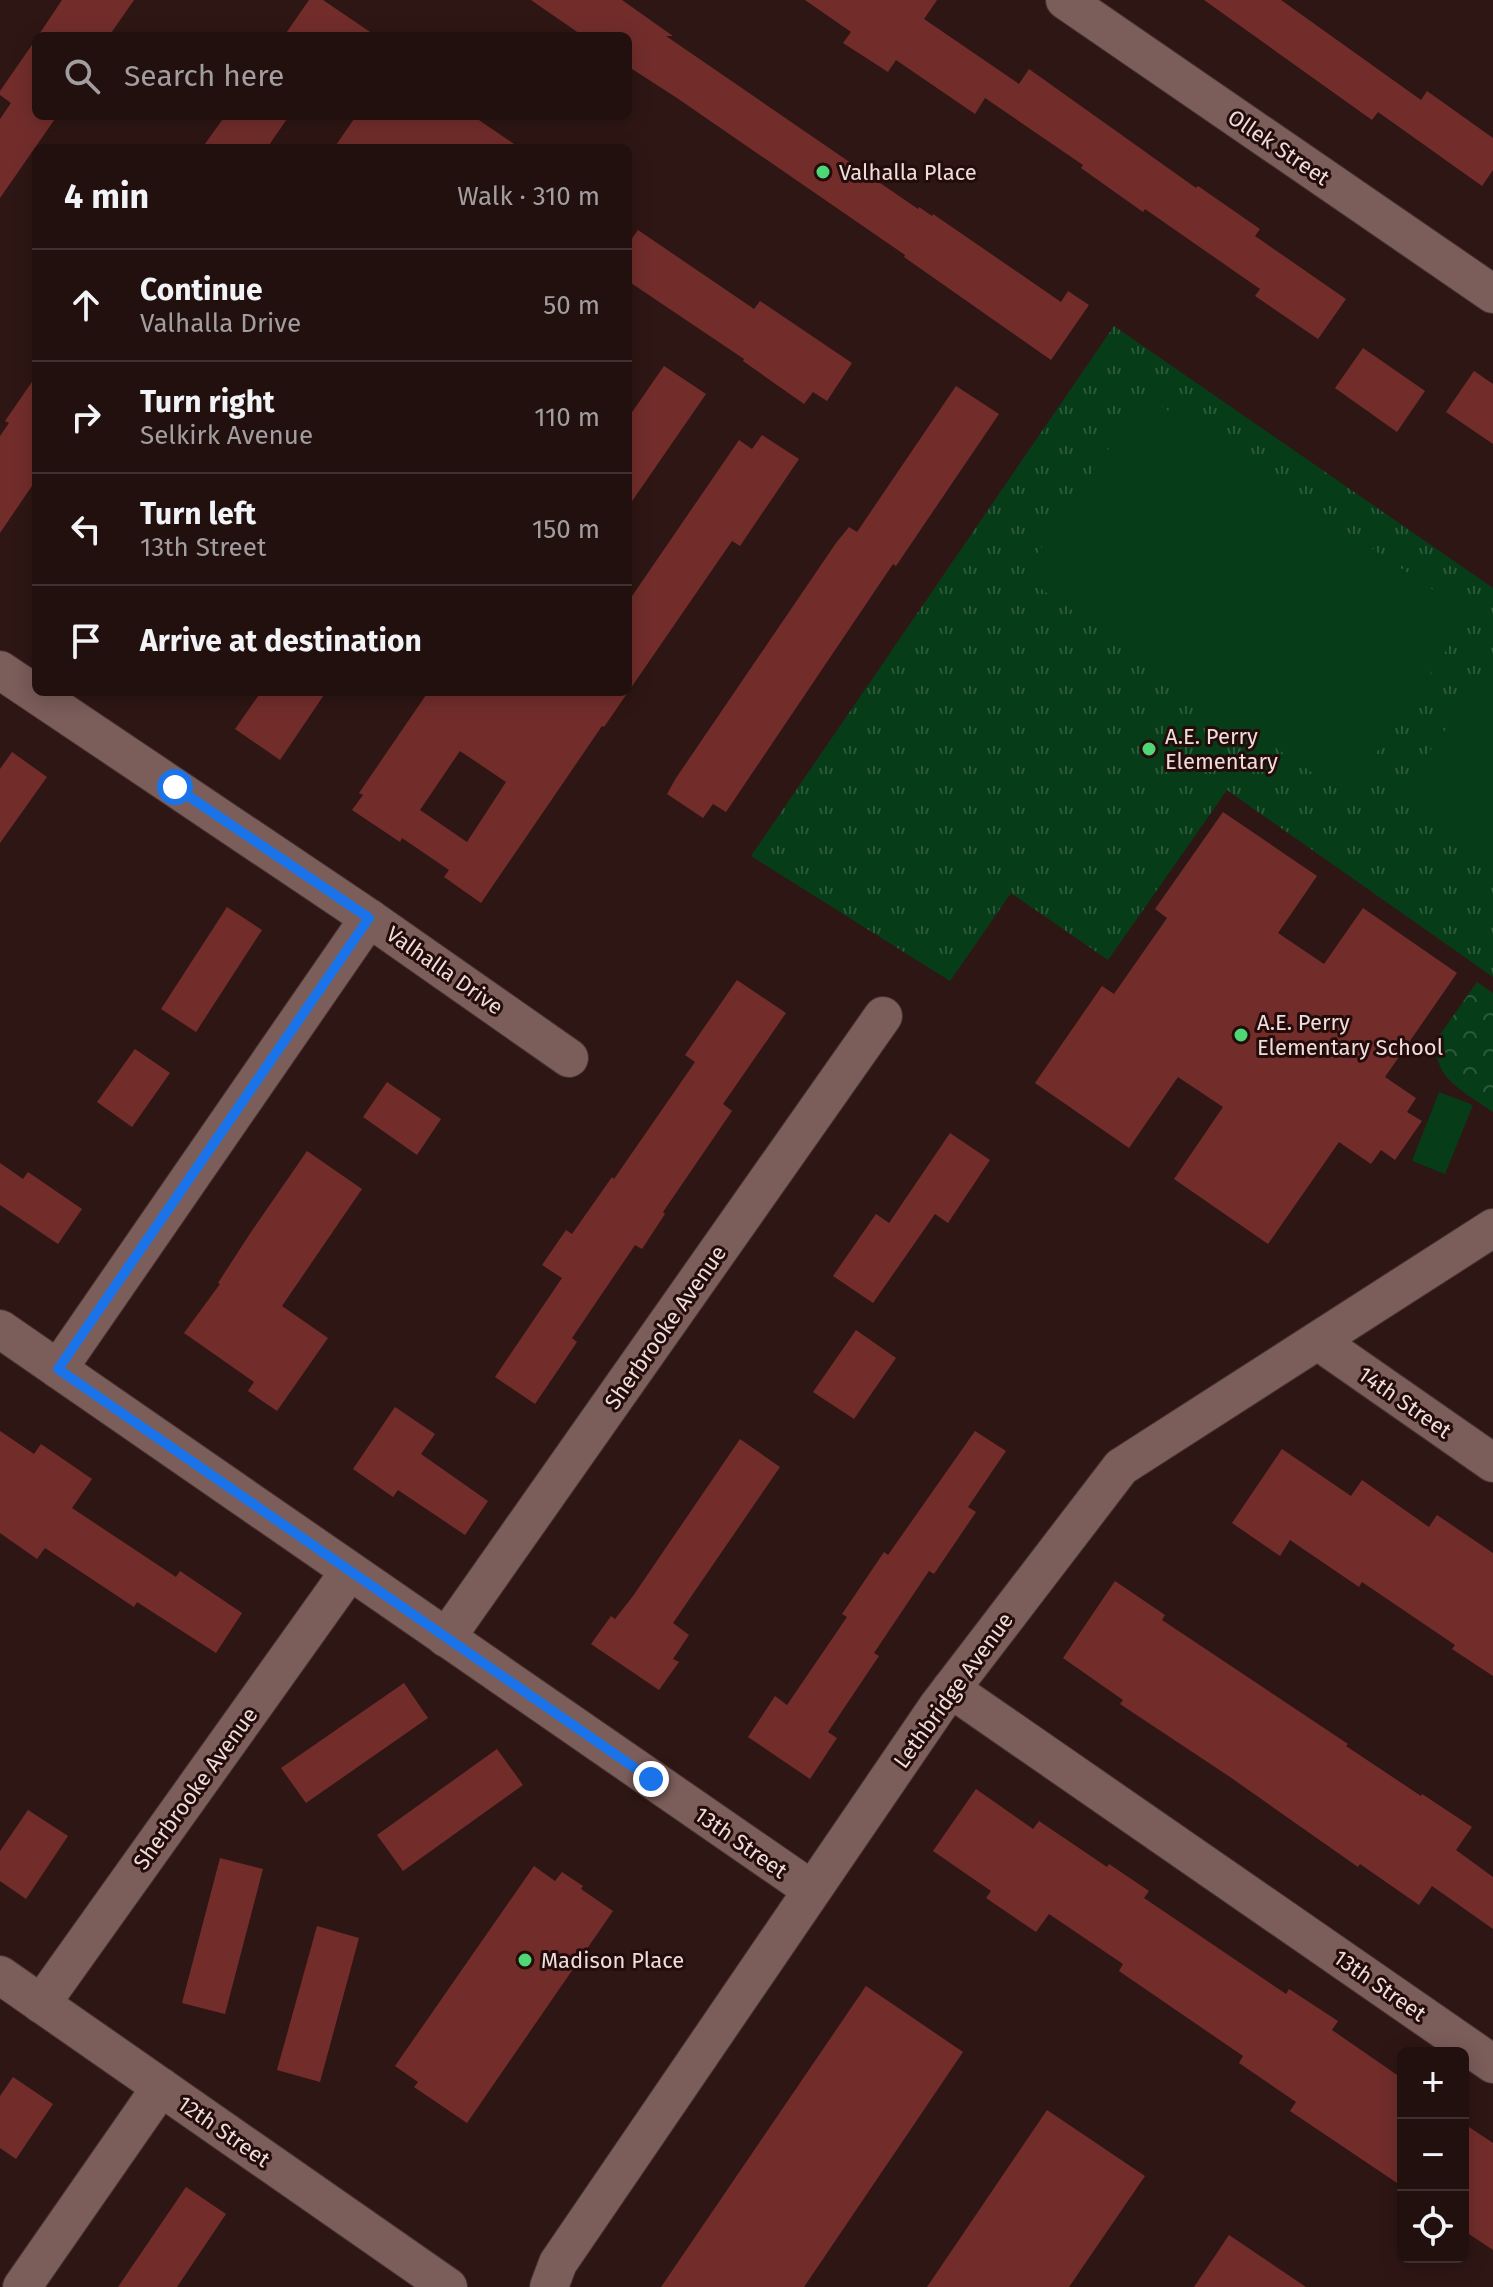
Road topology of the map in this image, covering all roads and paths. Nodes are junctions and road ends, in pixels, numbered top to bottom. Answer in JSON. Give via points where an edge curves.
{"nodes":[{"id":1,"x":1065,"y":0,"type":"edge"},
{"id":2,"x":1493,"y":294,"type":"edge"},
{"id":3,"x":0,"y":670,"type":"edge"},
{"id":4,"x":32,"y":692,"type":"edge"},
{"id":5,"x":39,"y":696,"type":"edge"},
{"id":6,"x":369,"y":918,"type":"junction"},
{"id":7,"x":883,"y":1016,"type":"dead end"},
{"id":8,"x":569,"y":1058,"type":"dead end"},
{"id":9,"x":1493,"y":1228,"type":"edge"},
{"id":10,"x":0,"y":1329,"type":"edge"},
{"id":11,"x":1318,"y":1341,"type":"junction"},
{"id":12,"x":58,"y":1369,"type":"junction"},
{"id":13,"x":1493,"y":1463,"type":"edge"},
{"id":14,"x":349,"y":1572,"type":"junction"},
{"id":15,"x":446,"y":1638,"type":"junction"},
{"id":16,"x":951,"y":1689,"type":"junction"},
{"id":17,"x":812,"y":1890,"type":"junction"},
{"id":18,"x":0,"y":1975,"type":"edge"},
{"id":19,"x":41,"y":2004,"type":"junction"},
{"id":20,"x":1493,"y":2064,"type":"edge"},
{"id":21,"x":161,"y":2087,"type":"junction"},
{"id":22,"x":22,"y":2287,"type":"edge"},
{"id":23,"x":448,"y":2287,"type":"edge"},
{"id":24,"x":549,"y":2287,"type":"edge"}],
"edges":[{"from":1,"to":2,"type":"street","name":"Ollek Street"},
{"from":3,"to":4,"type":"street","name":"Valhalla Drive"},
{"from":5,"to":6,"type":"street","name":"Valhalla Drive"},
{"from":6,"to":8,"type":"street","name":"Valhalla Drive"},
{"from":6,"to":12,"type":"street"},
{"from":7,"to":15,"type":"street","name":"Sherbrooke Avenue"},
{"from":9,"to":11,"type":"street","name":"Lethbridge Avenue"},
{"from":10,"to":12,"type":"street","name":"13th Street"},
{"from":11,"to":13,"type":"street","name":"14th Street"},
{"from":11,"to":16,"type":"street","name":"Lethbridge Avenue","via":[[1121,1467]]},
{"from":12,"to":14,"type":"street","name":"13th Street"},
{"from":14,"to":15,"type":"street","name":"13th Street"},
{"from":14,"to":19,"type":"street","name":"Sherbrooke Avenue"},
{"from":15,"to":17,"type":"street","name":"13th Street"},
{"from":16,"to":17,"type":"street","name":"Lethbridge Avenue"},
{"from":16,"to":20,"type":"street","name":"13th Street"},
{"from":17,"to":24,"type":"street","name":"Lethbridge Avenue","via":[[567,2250]]},
{"from":18,"to":19,"type":"street","name":"12th Street"},
{"from":19,"to":21,"type":"street","name":"12th Street"},
{"from":21,"to":22,"type":"street"},
{"from":21,"to":23,"type":"street","name":"12th Street"}]}
